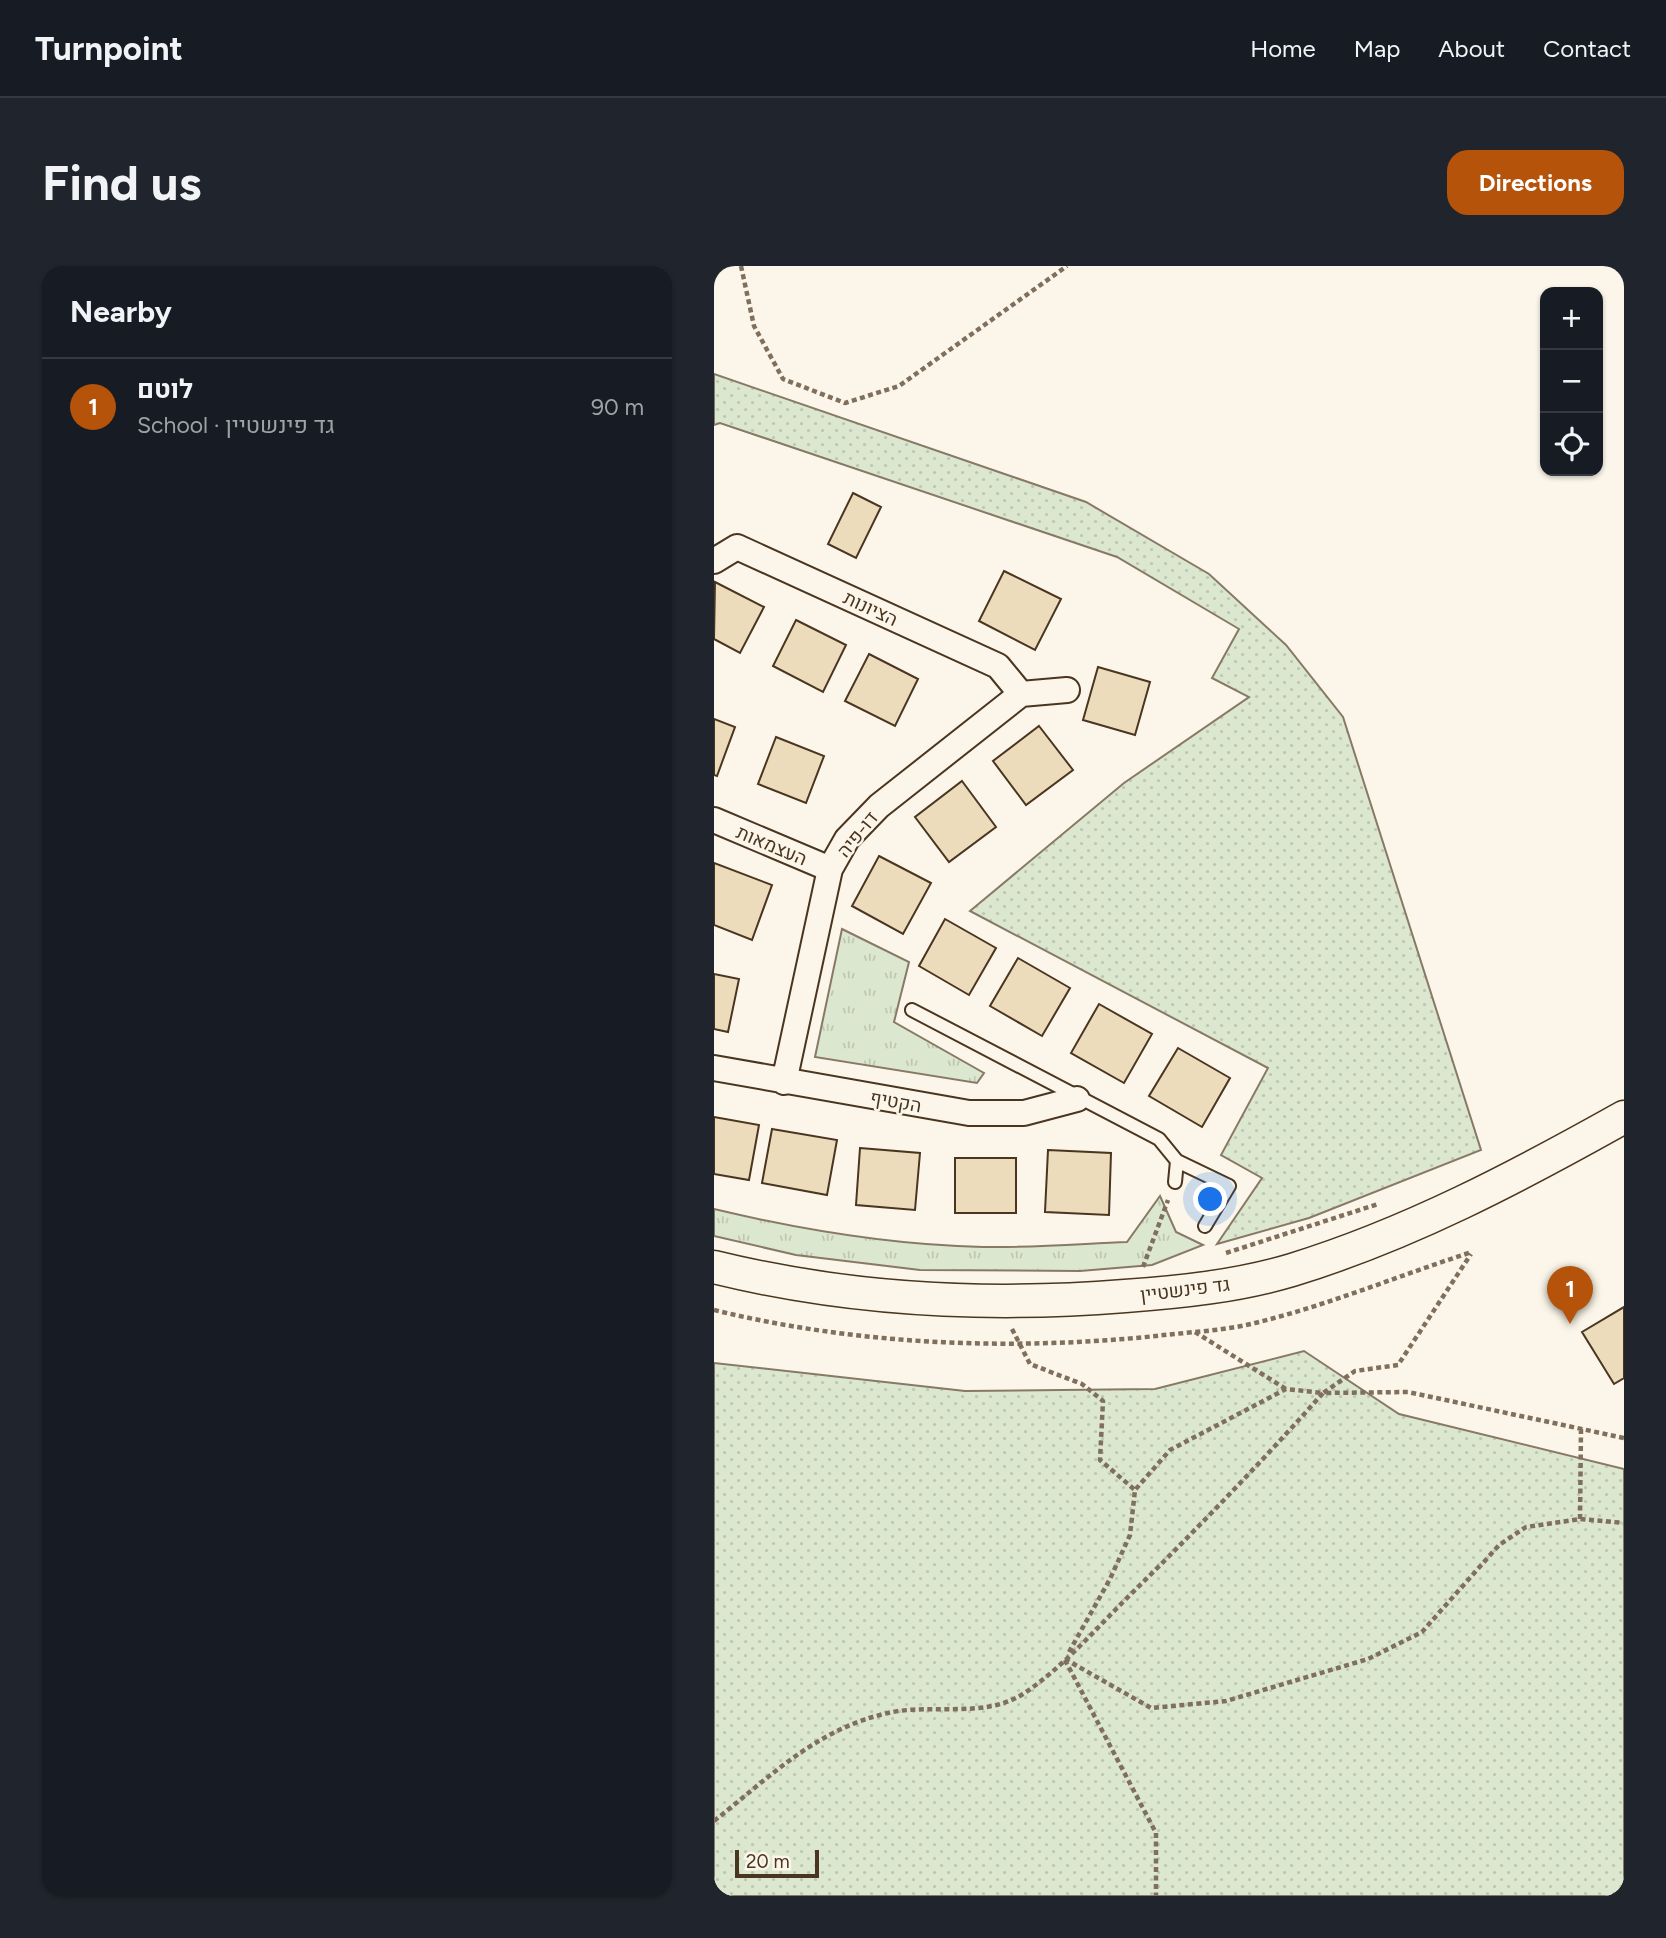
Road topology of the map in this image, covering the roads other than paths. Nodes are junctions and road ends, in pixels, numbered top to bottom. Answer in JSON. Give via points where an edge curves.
{"nodes":[{"id":1,"x":714,"y":561,"type":"edge"},
{"id":2,"x":1066,"y":690,"type":"dead end"},
{"id":3,"x":1021,"y":694,"type":"junction"},
{"id":4,"x":714,"y":820,"type":"edge"},
{"id":5,"x":830,"y":869,"type":"junction"},
{"id":6,"x":912,"y":1010,"type":"dead end"},
{"id":7,"x":714,"y":1068,"type":"edge"},
{"id":8,"x":784,"y":1082,"type":"junction"},
{"id":9,"x":1077,"y":1099,"type":"junction"},
{"id":10,"x":1624,"y":1117,"type":"edge"},
{"id":11,"x":1177,"y":1161,"type":"junction"},
{"id":12,"x":1175,"y":1182,"type":"road end"},
{"id":13,"x":1205,"y":1226,"type":"dead end"},
{"id":14,"x":714,"y":1267,"type":"edge"}],
"edges":[{"from":1,"to":3,"type":"street","name":"הציונות","via":[[737,547],[998,666]]},
{"from":2,"to":3,"type":"street"},
{"from":3,"to":5,"type":"street","name":"דו-פיה","via":[[879,806],[847,839]]},
{"from":4,"to":5,"type":"street","name":"העצמאות"},
{"from":5,"to":8,"type":"street","name":"דו-פיה"},
{"from":6,"to":9,"type":"lane"},
{"from":7,"to":8,"type":"street","name":"הקטיף"},
{"from":8,"to":9,"type":"street","name":"הקטיף","via":[[969,1113],[1024,1113]]},
{"from":9,"to":11,"type":"lane","via":[[1158,1139]]},
{"from":10,"to":14,"type":"street","name":"גד פינשטיין","via":[[1420,1222],[1247,1281],[1096,1298],[956,1300],[834,1290]]},
{"from":11,"to":12,"type":"lane"},
{"from":11,"to":13,"type":"lane","via":[[1228,1186]]}]}
